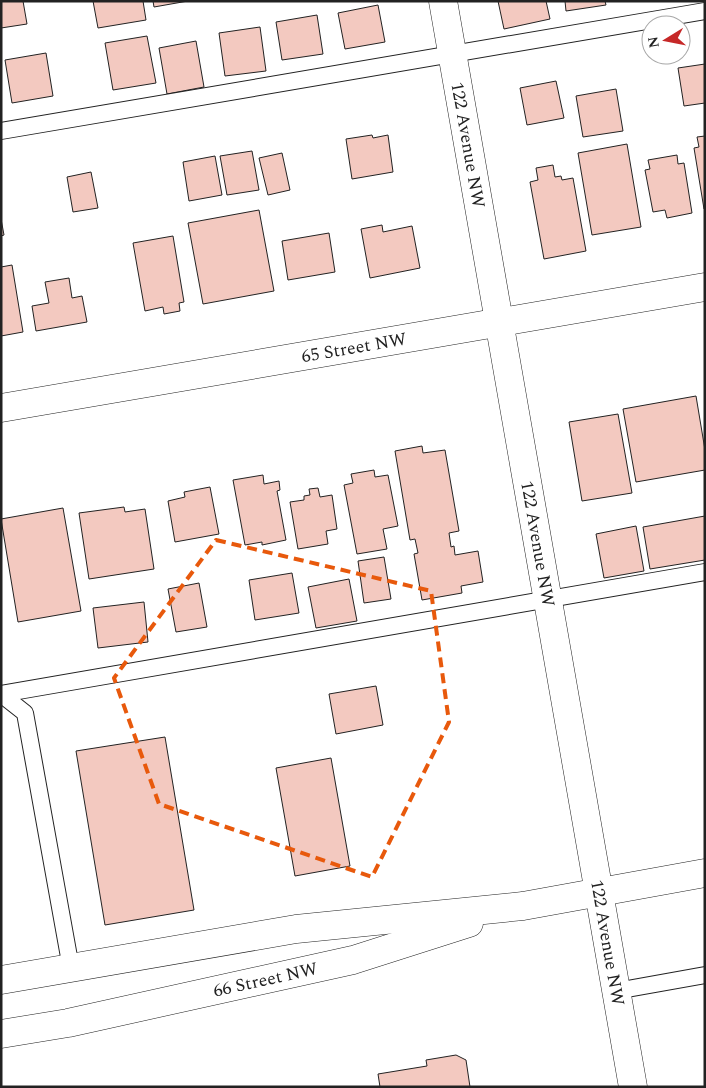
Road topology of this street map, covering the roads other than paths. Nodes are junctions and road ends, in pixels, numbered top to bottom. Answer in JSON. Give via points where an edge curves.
{"nodes":[{"id":1,"x":443,"y":1,"type":"edge"},
{"id":2,"x":705,"y":11,"type":"edge"},
{"id":3,"x":452,"y":54,"type":"junction"},
{"id":4,"x":1,"y":131,"type":"edge"},
{"id":5,"x":705,"y":287,"type":"edge"},
{"id":6,"x":499,"y":322,"type":"junction"},
{"id":7,"x":1,"y":408,"type":"edge"},
{"id":8,"x":705,"y":572,"type":"edge"},
{"id":9,"x":548,"y":599,"type":"junction"},
{"id":10,"x":1,"y":694,"type":"edge"},
{"id":11,"x":705,"y":873,"type":"edge"},
{"id":12,"x":600,"y":891,"type":"junction"},
{"id":13,"x":524,"y":906,"type":"junction"},
{"id":14,"x":71,"y":968,"type":"junction"},
{"id":15,"x":705,"y":975,"type":"edge"},
{"id":16,"x":1,"y":980,"type":"edge"},
{"id":17,"x":616,"y":991,"type":"junction"},
{"id":18,"x":1,"y":1034,"type":"edge"},
{"id":19,"x":633,"y":1087,"type":"edge"}],
"edges":[{"from":1,"to":3,"type":"street","name":"122 Avenue NW"},
{"from":2,"to":3,"type":"lane"},
{"from":3,"to":4,"type":"lane"},
{"from":3,"to":6,"type":"street","name":"122 Avenue NW"},
{"from":5,"to":6,"type":"street","name":"65 Street NW"},
{"from":6,"to":7,"type":"street","name":"65 Street NW"},
{"from":6,"to":9,"type":"street","name":"122 Avenue NW"},
{"from":8,"to":9,"type":"lane"},
{"from":9,"to":10,"type":"lane"},
{"from":9,"to":12,"type":"street","name":"122 Avenue NW"},
{"from":10,"to":14,"type":"lane","via":[[25,713]]},
{"from":11,"to":12,"type":"street","name":"66 Street NW"},
{"from":12,"to":13,"type":"street","name":"66 Street NW"},
{"from":12,"to":17,"type":"street","name":"122 Avenue NW"},
{"from":13,"to":14,"type":"street","name":"66 Street NW","via":[[296,929]]},
{"from":13,"to":18,"type":"street","name":"66 Street NW","via":[[353,960],[68,1023]]},
{"from":14,"to":16,"type":"street","name":"66 Street NW"},
{"from":15,"to":17,"type":"lane"},
{"from":17,"to":19,"type":"street","name":"122 Avenue NW"}]}
